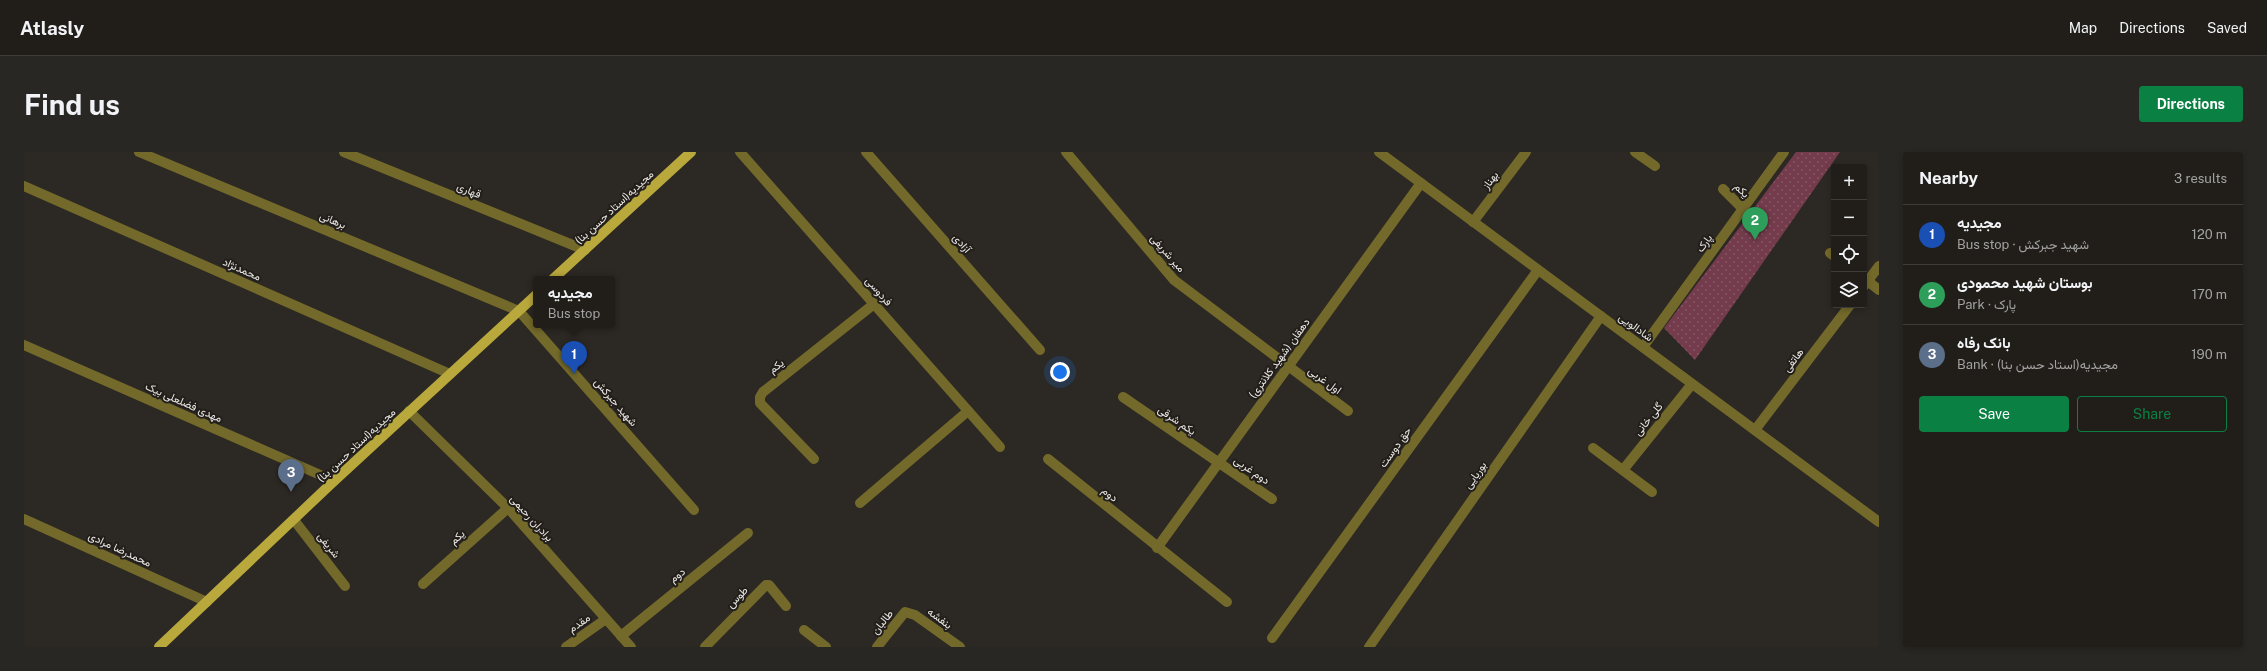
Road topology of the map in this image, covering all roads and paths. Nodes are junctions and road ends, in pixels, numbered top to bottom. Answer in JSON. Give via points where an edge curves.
{"nodes":[{"id":1,"x":139,"y":152,"type":"edge"},
{"id":2,"x":344,"y":152,"type":"edge"},
{"id":3,"x":691,"y":152,"type":"edge"},
{"id":4,"x":740,"y":152,"type":"edge"},
{"id":5,"x":866,"y":152,"type":"edge"},
{"id":6,"x":1066,"y":152,"type":"edge"},
{"id":7,"x":1379,"y":152,"type":"edge"},
{"id":8,"x":1526,"y":152,"type":"edge"},
{"id":9,"x":1635,"y":152,"type":"edge"},
{"id":10,"x":1784,"y":152,"type":"edge"},
{"id":11,"x":1655,"y":166,"type":"dead end"},
{"id":12,"x":1421,"y":183,"type":"junction"},
{"id":13,"x":24,"y":186,"type":"edge"},
{"id":14,"x":1723,"y":189,"type":"dead end"},
{"id":15,"x":1743,"y":209,"type":"junction"},
{"id":16,"x":1473,"y":222,"type":"junction"},
{"id":17,"x":585,"y":250,"type":"junction"},
{"id":18,"x":1879,"y":266,"type":"edge"},
{"id":19,"x":1538,"y":270,"type":"junction"},
{"id":20,"x":556,"y":276,"type":"edge"},
{"id":21,"x":1867,"y":280,"type":"edge"},
{"id":22,"x":1867,"y":283,"type":"edge"},
{"id":23,"x":1879,"y":290,"type":"edge"},
{"id":24,"x":533,"y":298,"type":"edge"},
{"id":25,"x":874,"y":304,"type":"junction"},
{"id":26,"x":1848,"y":308,"type":"edge"},
{"id":27,"x":519,"y":311,"type":"junction"},
{"id":28,"x":1601,"y":316,"type":"junction"},
{"id":29,"x":533,"y":327,"type":"edge"},
{"id":30,"x":534,"y":328,"type":"edge"},
{"id":31,"x":24,"y":345,"type":"edge"},
{"id":32,"x":1643,"y":347,"type":"junction"},
{"id":33,"x":1040,"y":350,"type":"dead end"},
{"id":34,"x":1288,"y":368,"type":"junction"},
{"id":35,"x":450,"y":374,"type":"junction"},
{"id":36,"x":1692,"y":384,"type":"junction"},
{"id":37,"x":1122,"y":397,"type":"dead end"},
{"id":38,"x":968,"y":411,"type":"junction"},
{"id":39,"x":1348,"y":411,"type":"dead end"},
{"id":40,"x":409,"y":412,"type":"junction"},
{"id":41,"x":1755,"y":430,"type":"junction"},
{"id":42,"x":1000,"y":447,"type":"dead end"},
{"id":43,"x":1593,"y":448,"type":"dead end"},
{"id":44,"x":814,"y":459,"type":"dead end"},
{"id":45,"x":1048,"y":459,"type":"dead end"},
{"id":46,"x":1219,"y":462,"type":"junction"},
{"id":47,"x":1623,"y":470,"type":"junction"},
{"id":48,"x":334,"y":481,"type":"junction"},
{"id":49,"x":1652,"y":492,"type":"dead end"},
{"id":50,"x":1272,"y":499,"type":"dead end"},
{"id":51,"x":860,"y":503,"type":"dead end"},
{"id":52,"x":508,"y":508,"type":"junction"},
{"id":53,"x":694,"y":510,"type":"dead end"},
{"id":54,"x":24,"y":519,"type":"edge"},
{"id":55,"x":294,"y":520,"type":"junction"},
{"id":56,"x":1879,"y":522,"type":"edge"},
{"id":57,"x":748,"y":534,"type":"dead end"},
{"id":58,"x":1157,"y":548,"type":"junction"},
{"id":59,"x":423,"y":584,"type":"dead end"},
{"id":60,"x":345,"y":586,"type":"dead end"},
{"id":61,"x":207,"y":602,"type":"junction"},
{"id":62,"x":1227,"y":602,"type":"dead end"},
{"id":63,"x":786,"y":606,"type":"dead end"},
{"id":64,"x":905,"y":612,"type":"joint"},
{"id":65,"x":606,"y":619,"type":"junction"},
{"id":66,"x":804,"y":630,"type":"dead end"},
{"id":67,"x":621,"y":636,"type":"junction"},
{"id":68,"x":1272,"y":638,"type":"dead end"},
{"id":69,"x":159,"y":647,"type":"edge"},
{"id":70,"x":566,"y":647,"type":"edge"},
{"id":71,"x":631,"y":647,"type":"edge"},
{"id":72,"x":705,"y":647,"type":"edge"},
{"id":73,"x":826,"y":647,"type":"edge"},
{"id":74,"x":877,"y":647,"type":"edge"},
{"id":75,"x":960,"y":647,"type":"edge"},
{"id":76,"x":1369,"y":647,"type":"edge"}],
"edges":[{"from":1,"to":27,"type":"street","name":"برهانی"},
{"from":2,"to":17,"type":"street","name":"قهاری"},
{"from":3,"to":17,"type":"main road","name":"مجیدیه(استاد حسن بنا)"},
{"from":4,"to":25,"type":"street","name":"فردوسی"},
{"from":5,"to":33,"type":"street","name":"آزادی"},
{"from":6,"to":34,"type":"street","name":"میر شریفی","via":[[1174,280]]},
{"from":7,"to":12,"type":"street","name":"شادالویی"},
{"from":8,"to":16,"type":"street","name":"بهناز"},
{"from":9,"to":11,"type":"street"},
{"from":10,"to":15,"type":"street","name":"پارک"},
{"from":12,"to":16,"type":"street","name":"شادالویی"},
{"from":12,"to":34,"type":"street","name":"دهقان (شهید کلانتری)"},
{"from":13,"to":35,"type":"street","name":"محمدنژاد"},
{"from":14,"to":15,"type":"street","name":"یکم"},
{"from":15,"to":32,"type":"street","name":"پارک"},
{"from":16,"to":19,"type":"street","name":"شادالویی"},
{"from":17,"to":20,"type":"main road","name":"مجیدیه(استاد حسن بنا)"},
{"from":18,"to":21,"type":"street"},
{"from":19,"to":28,"type":"street","name":"شادالویی"},
{"from":19,"to":68,"type":"street","name":"حق دوست"},
{"from":22,"to":23,"type":"street"},
{"from":24,"to":27,"type":"main road","name":"مجیدیه(استاد حسن بنا)"},
{"from":25,"to":38,"type":"street","name":"فردوسی"},
{"from":25,"to":44,"type":"street","name":"یکم","via":[[763,392],[760,398],[760,403]]},
{"from":26,"to":41,"type":"street","name":"هاتفی"},
{"from":27,"to":29,"type":"street","name":"شهید جبرکش"},
{"from":27,"to":35,"type":"main road","name":"مجیدیه(استاد حسن بنا)"},
{"from":28,"to":32,"type":"street","name":"شادالویی"},
{"from":28,"to":76,"type":"street","name":"بوریایی"},
{"from":30,"to":53,"type":"street","name":"شهید جبرکش"},
{"from":31,"to":48,"type":"street","name":"مهدی فضلعلی بیک"},
{"from":32,"to":36,"type":"street","name":"شادالویی"},
{"from":34,"to":39,"type":"street","name":"اول غربی"},
{"from":34,"to":46,"type":"street","name":"دهقان (شهید کلانتری)"},
{"from":35,"to":40,"type":"main road","name":"مجیدیه(استاد حسن بنا)"},
{"from":36,"to":41,"type":"street","name":"شادالویی"},
{"from":36,"to":47,"type":"street","name":"گلی خانی"},
{"from":37,"to":46,"type":"street","name":"یکم شرقی"},
{"from":38,"to":42,"type":"street","name":"فردوسی"},
{"from":38,"to":51,"type":"street"},
{"from":40,"to":48,"type":"main road","name":"مجیدیه(استاد حسن بنا)"},
{"from":40,"to":52,"type":"street","name":"برادران رحیمی"},
{"from":41,"to":56,"type":"street","name":"شادالویی"},
{"from":43,"to":47,"type":"street"},
{"from":45,"to":58,"type":"street","name":"دوم"},
{"from":46,"to":50,"type":"street","name":"دوم غربی"},
{"from":46,"to":58,"type":"street","name":"دهقان (شهید کلانتری)"},
{"from":47,"to":49,"type":"street"},
{"from":48,"to":55,"type":"main road","name":"مجیدیه(استاد حسن بنا)"},
{"from":52,"to":59,"type":"street","name":"یکم"},
{"from":52,"to":65,"type":"street","name":"برادران رحیمی"},
{"from":54,"to":61,"type":"street","name":"محمدرضا مرادی"},
{"from":55,"to":60,"type":"street","name":"شریفی"},
{"from":55,"to":61,"type":"main road","name":"مجیدیه(استاد حسن بنا)"},
{"from":57,"to":67,"type":"street","name":"دوم"},
{"from":58,"to":62,"type":"street","name":"دوم"},
{"from":61,"to":69,"type":"main road","name":"مجیدیه(استاد حسن بنا)"},
{"from":63,"to":72,"type":"street","name":"طوس","via":[[769,585],[766,585]]},
{"from":64,"to":74,"type":"street","name":"طالبان"},
{"from":64,"to":75,"type":"street","name":"بنفشه","via":[[915,615]]},
{"from":65,"to":67,"type":"street","name":"برادران رحیمی"},
{"from":65,"to":70,"type":"street","name":"مقدم"},
{"from":66,"to":73,"type":"street"},
{"from":67,"to":71,"type":"street","name":"برادران رحیمی"}]}
